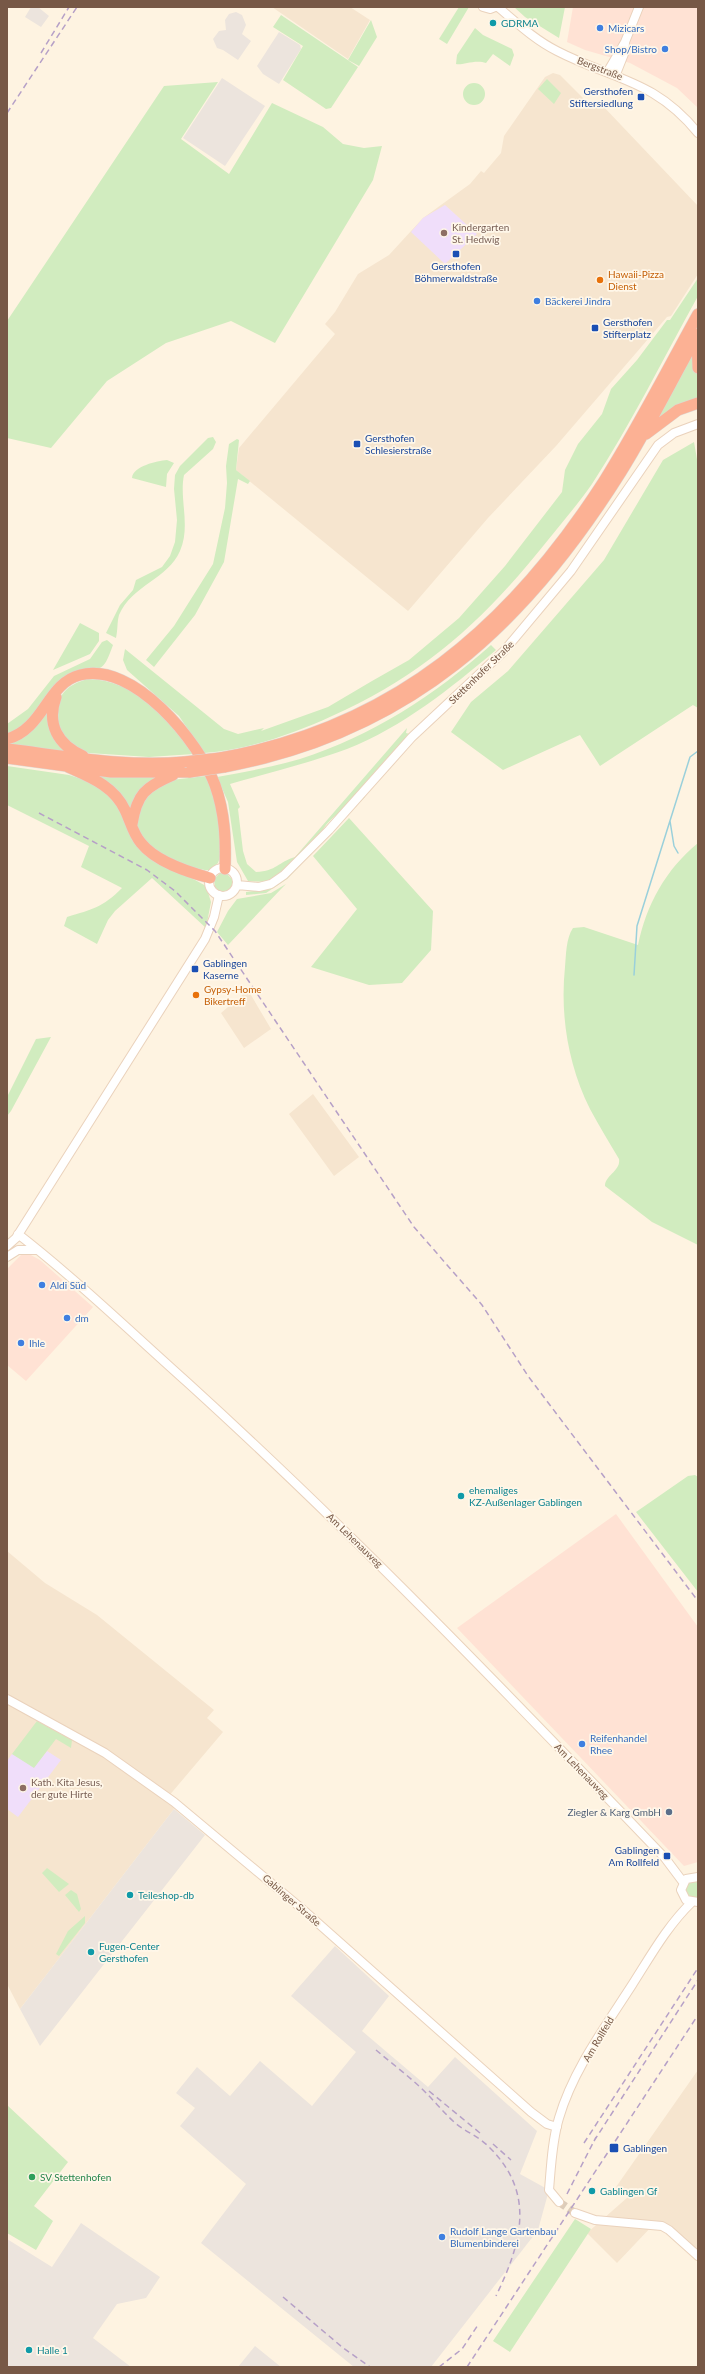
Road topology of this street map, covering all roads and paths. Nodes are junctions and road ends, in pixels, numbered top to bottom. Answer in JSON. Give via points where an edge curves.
{"nodes":[{"id":1,"x":483,"y":7,"type":"edge"},
{"id":2,"x":495,"y":7,"type":"edge"},
{"id":3,"x":498,"y":7,"type":"edge"},
{"id":4,"x":639,"y":7,"type":"edge"},
{"id":5,"x":625,"y":42,"type":"junction"},
{"id":6,"x":608,"y":71,"type":"junction"},
{"id":7,"x":616,"y":74,"type":"junction"},
{"id":8,"x":698,"y":133,"type":"edge"},
{"id":9,"x":698,"y":314,"type":"edge"},
{"id":10,"x":697,"y":335,"type":"edge"},
{"id":11,"x":698,"y":368,"type":"edge"},
{"id":12,"x":698,"y":403,"type":"edge"},
{"id":13,"x":698,"y":424,"type":"edge"},
{"id":14,"x":640,"y":440,"type":"junction"},
{"id":15,"x":59,"y":690,"type":"junction"},
{"id":16,"x":7,"y":739,"type":"edge"},
{"id":17,"x":7,"y":749,"type":"edge"},
{"id":18,"x":7,"y":758,"type":"edge"},
{"id":19,"x":93,"y":761,"type":"junction"},
{"id":20,"x":222,"y":763,"type":"junction"},
{"id":21,"x":68,"y":767,"type":"junction"},
{"id":22,"x":185,"y":769,"type":"junction"},
{"id":23,"x":132,"y":824,"type":"junction"},
{"id":24,"x":225,"y":869,"type":"junction"},
{"id":25,"x":210,"y":878,"type":"junction"},
{"id":26,"x":237,"y":885,"type":"junction"},
{"id":27,"x":219,"y":895,"type":"junction"},
{"id":28,"x":17,"y":1236,"type":"junction"},
{"id":29,"x":7,"y":1246,"type":"edge"},
{"id":30,"x":37,"y":1250,"type":"junction"},
{"id":31,"x":7,"y":1257,"type":"edge"},
{"id":32,"x":7,"y":1699,"type":"edge"},
{"id":33,"x":690,"y":1879,"type":"edge"},
{"id":34,"x":684,"y":1898,"type":"junction"},
{"id":35,"x":695,"y":1902,"type":"edge"},
{"id":36,"x":678,"y":1916,"type":"junction"},
{"id":37,"x":557,"y":2127,"type":"junction"},
{"id":38,"x":559,"y":2202,"type":"tunnel mouth"},
{"id":39,"x":575,"y":2213,"type":"tunnel mouth"},
{"id":40,"x":698,"y":2256,"type":"edge"}],
"edges":[{"from":1,"to":2,"type":"street"},
{"from":3,"to":6,"type":"street","name":"Bergstraße","via":[[542,43]]},
{"from":4,"to":5,"type":"street"},
{"from":5,"to":6,"type":"street"},
{"from":5,"to":7,"type":"street","via":[[624,54]]},
{"from":6,"to":7,"type":"street","name":"Bergstraße"},
{"from":7,"to":8,"type":"street","name":"Bergstraße","via":[[668,103]]},
{"from":9,"to":20,"type":"highway","via":[[631,435],[587,506],[537,571],[480,631],[426,675],[391,698],[353,718],[290,742]]},
{"from":10,"to":11,"type":"highway"},
{"from":10,"to":14,"type":"highway"},
{"from":12,"to":14,"type":"highway","via":[[665,418]]},
{"from":13,"to":26,"type":"street","name":"Stettenhofer Straße","via":[[674,433],[658,445],[588,548],[523,630],[476,679],[412,737],[307,853],[284,875],[270,884],[259,887]]},
{"from":14,"to":20,"type":"highway","via":[[594,512],[550,571],[506,620],[456,666],[402,703],[346,731],[283,754]]},
{"from":15,"to":16,"type":"highway","via":[[35,722],[21,734]]},
{"from":15,"to":19,"type":"highway","via":[[52,714],[57,736],[72,751]]},
{"from":15,"to":24,"type":"highway","via":[[73,678],[81,675],[105,675],[136,689],[171,718],[190,740],[215,784],[223,812]]},
{"from":17,"to":19,"type":"highway"},
{"from":18,"to":21,"type":"highway"},
{"from":19,"to":22,"type":"highway"},
{"from":20,"to":22,"type":"highway","bridge":true},
{"from":21,"to":22,"type":"highway","via":[[124,773]]},
{"from":21,"to":23,"type":"highway","via":[[107,788],[120,801]]},
{"from":22,"to":23,"type":"highway","via":[[147,788],[137,801]]},
{"from":23,"to":25,"type":"highway","via":[[141,843],[152,853],[191,872]]},
{"from":24,"to":25,"type":"street","via":[[215,872]]},
{"from":24,"to":26,"type":"street","via":[[236,876]]},
{"from":25,"to":27,"type":"street","via":[[211,889]]},
{"from":26,"to":27,"type":"street","via":[[230,894]]},
{"from":27,"to":28,"type":"street","via":[[214,917],[205,938]]},
{"from":28,"to":29,"type":"street"},
{"from":28,"to":30,"type":"street","name":"Am Lehenauweg"},
{"from":28,"to":31,"type":"street"},
{"from":30,"to":31,"type":"street","via":[[18,1250]]},
{"from":30,"to":33,"type":"street","name":"Am Lehenauweg","via":[[267,1455],[343,1527],[496,1681],[672,1867]]},
{"from":32,"to":37,"type":"street","name":"Gablinger Straße","via":[[106,1753],[174,1802],[301,1908],[531,2112],[547,2124]]},
{"from":33,"to":34,"type":"street","via":[[681,1890]]},
{"from":34,"to":35,"type":"street"},
{"from":34,"to":36,"type":"street","name":"Am Rollfeld"},
{"from":35,"to":36,"type":"street","name":"Am Rollfeld"},
{"from":36,"to":37,"type":"street","name":"Am Rollfeld","via":[[587,2056],[567,2096]]},
{"from":37,"to":38,"type":"street","name":"Am Rollfeld","via":[[550,2190]]},
{"from":39,"to":40,"type":"street","via":[[595,2220],[662,2226]]}]}
